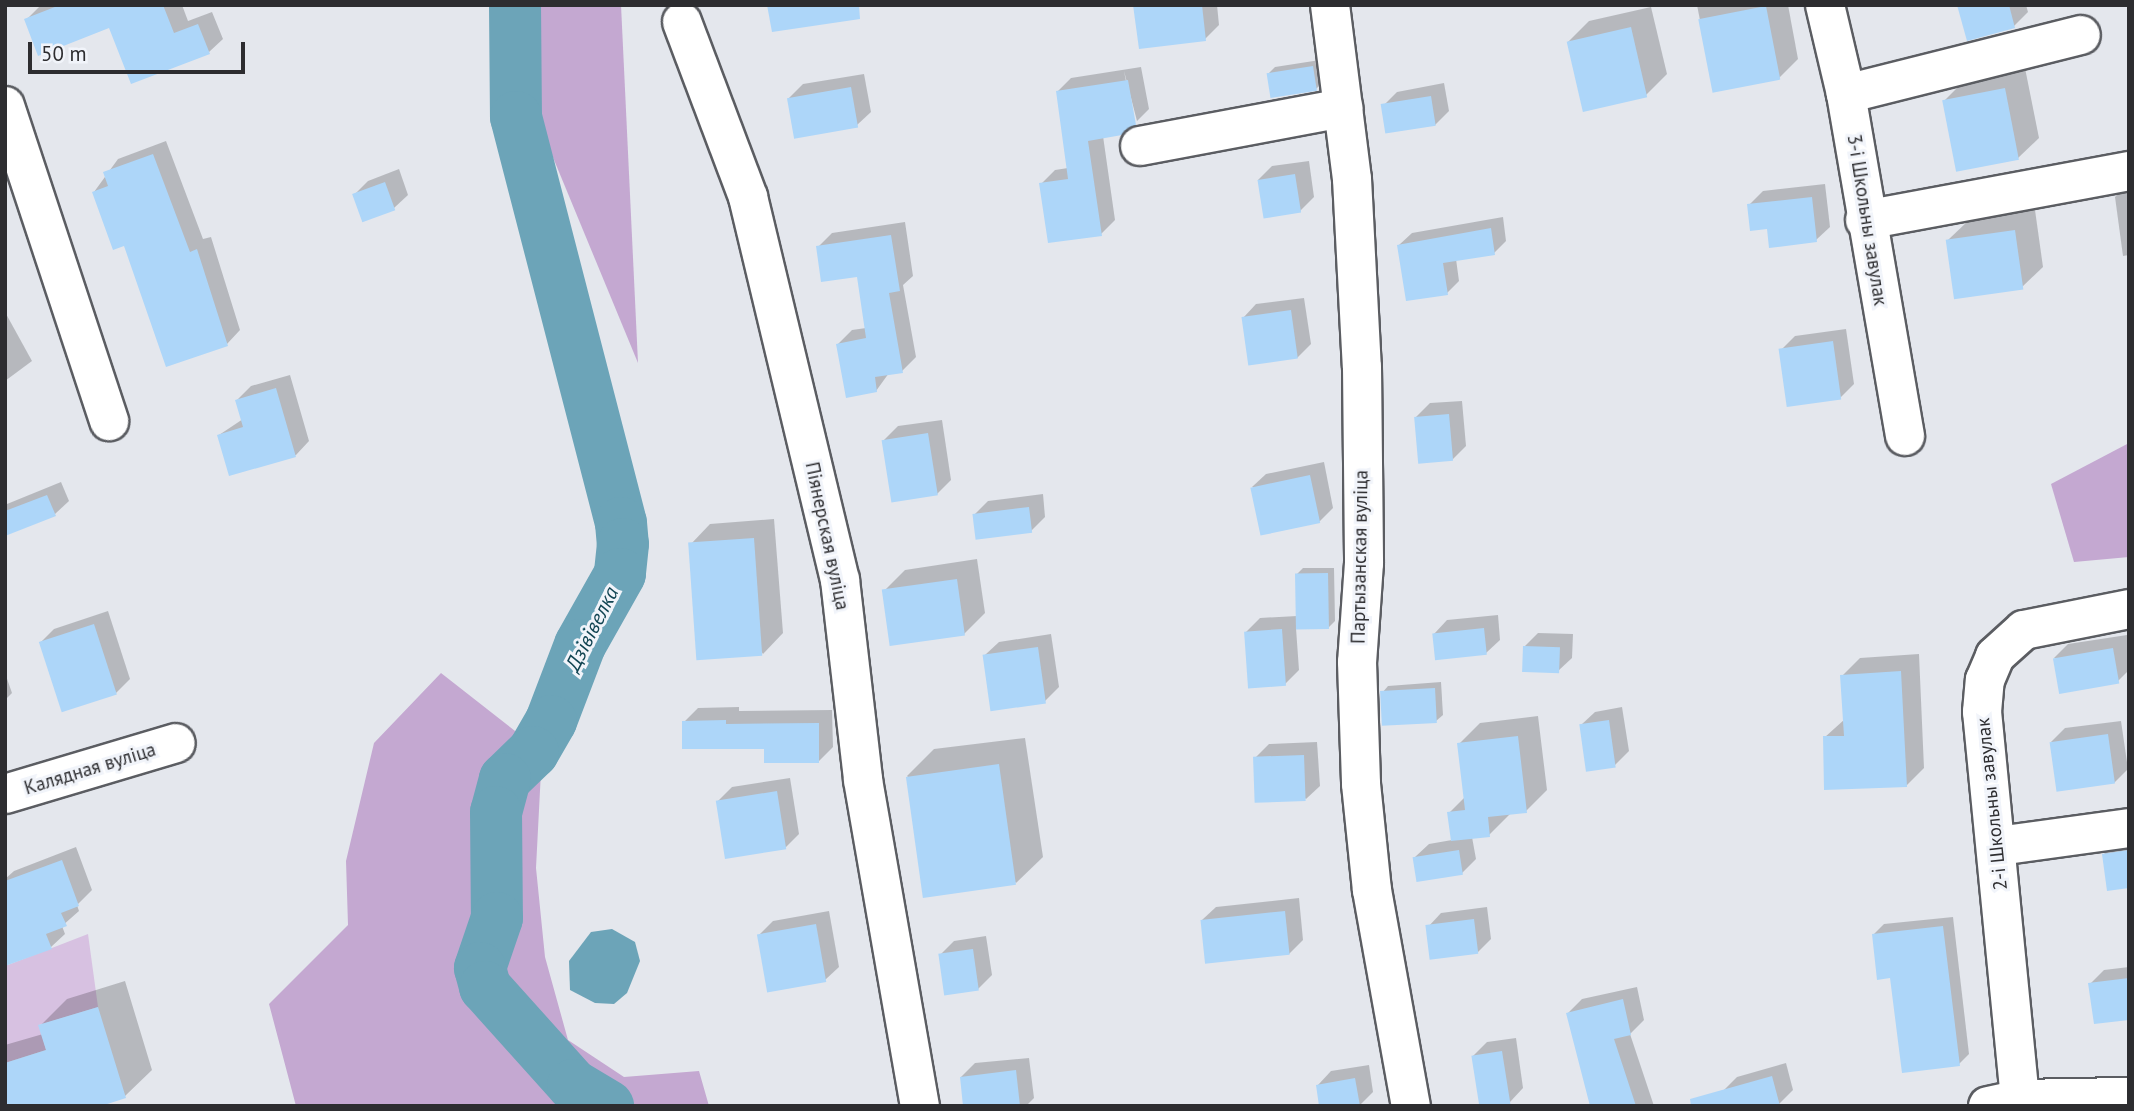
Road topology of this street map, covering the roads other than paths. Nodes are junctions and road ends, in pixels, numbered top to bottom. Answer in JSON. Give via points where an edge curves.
{"nodes":[{"id":1,"x":1330,"y":5,"type":"edge"},
{"id":2,"x":1825,"y":5,"type":"edge"},
{"id":3,"x":682,"y":22,"type":"dead end"},
{"id":4,"x":2081,"y":35,"type":"dead end"},
{"id":5,"x":1846,"y":94,"type":"junction"},
{"id":6,"x":5,"y":106,"type":"edge"},
{"id":7,"x":1343,"y":108,"type":"junction"},
{"id":8,"x":1140,"y":146,"type":"dead end"},
{"id":9,"x":14,"y":169,"type":"edge"},
{"id":10,"x":2129,"y":171,"type":"edge"},
{"id":11,"x":1865,"y":220,"type":"junction"},
{"id":12,"x":109,"y":421,"type":"dead end"},
{"id":13,"x":1905,"y":436,"type":"dead end"},
{"id":14,"x":2129,"y":609,"type":"edge"},
{"id":15,"x":176,"y":743,"type":"dead end"},
{"id":16,"x":5,"y":794,"type":"edge"},
{"id":17,"x":2129,"y":828,"type":"edge"},
{"id":18,"x":1997,"y":846,"type":"junction"},
{"id":19,"x":2129,"y":1097,"type":"edge"},
{"id":20,"x":2004,"y":1103,"type":"edge"},
{"id":21,"x":919,"y":1106,"type":"edge"},
{"id":22,"x":1411,"y":1106,"type":"edge"}],
"edges":[{"from":1,"to":7,"type":"street","name":"Партызанская вуліца"},
{"from":2,"to":5,"type":"street","name":"3-і Школьны завулак"},
{"from":3,"to":21,"type":"street","name":"Піянерская вуліца","via":[[748,197],[840,579],[863,780]]},
{"from":4,"to":5,"type":"street"},
{"from":5,"to":11,"type":"street","name":"3-і Школьны завулак"},
{"from":6,"to":9,"type":"street"},
{"from":7,"to":8,"type":"street"},
{"from":7,"to":22,"type":"street","name":"Партызанская вуліца","via":[[1362,367],[1364,563],[1357,662],[1361,784],[1372,890]]},
{"from":9,"to":12,"type":"street"},
{"from":10,"to":11,"type":"street"},
{"from":11,"to":13,"type":"street","name":"3-і Школьны завулак"},
{"from":14,"to":18,"type":"street","name":"2-і Школьны завулак","via":[[2024,630],[1995,656],[1984,680],[1982,712]]},
{"from":15,"to":16,"type":"street","name":"Калядная вуліца"},
{"from":17,"to":18,"type":"street"},
{"from":18,"to":20,"type":"street","name":"2-і Школьны завулак"},
{"from":19,"to":20,"type":"street"}]}
